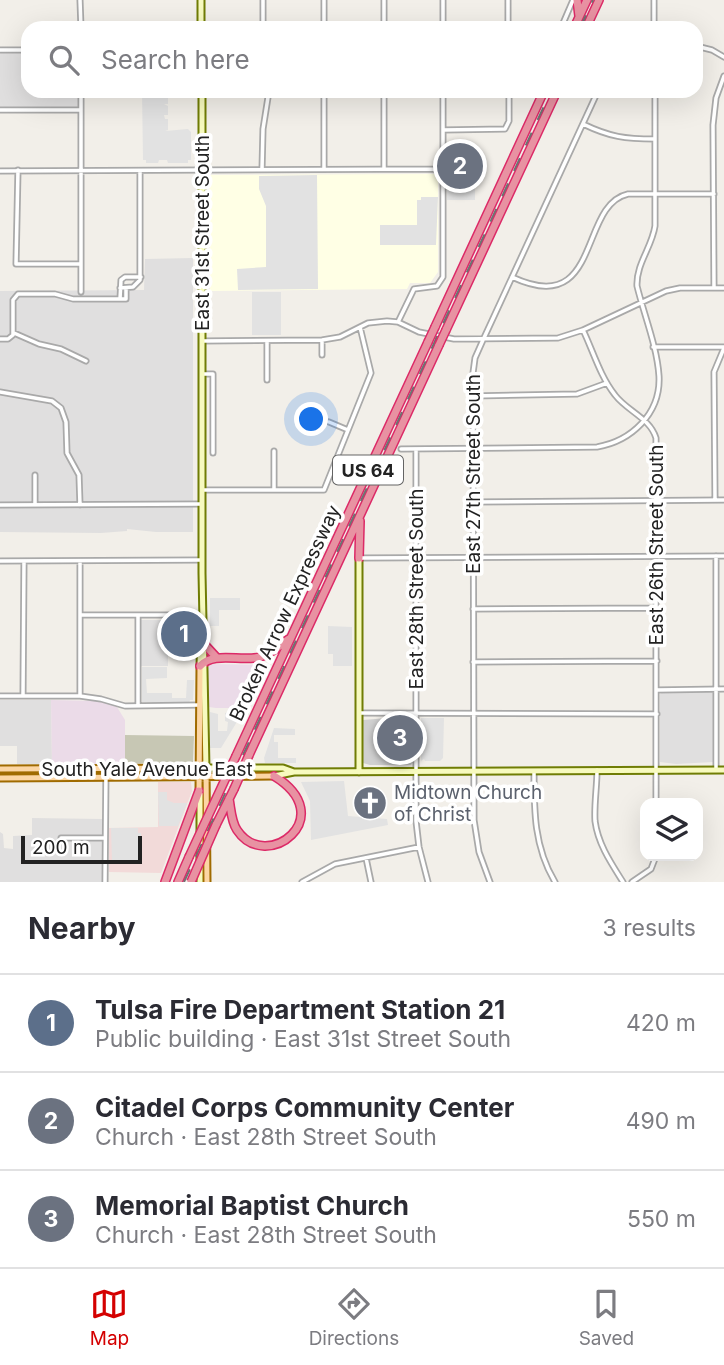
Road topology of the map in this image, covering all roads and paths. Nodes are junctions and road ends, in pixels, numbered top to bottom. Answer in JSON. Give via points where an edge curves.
{"nodes":[{"id":1,"x":80,"y":0,"type":"edge"},
{"id":2,"x":201,"y":0,"type":"edge"},
{"id":3,"x":263,"y":0,"type":"edge"},
{"id":4,"x":324,"y":0,"type":"edge"},
{"id":5,"x":384,"y":0,"type":"edge"},
{"id":6,"x":443,"y":0,"type":"edge"},
{"id":7,"x":508,"y":0,"type":"edge"},
{"id":8,"x":575,"y":0,"type":"edge"},
{"id":9,"x":587,"y":0,"type":"edge"},
{"id":10,"x":599,"y":0,"type":"edge"},
{"id":11,"x":654,"y":0,"type":"edge"},
{"id":12,"x":579,"y":17,"type":"junction"},
{"id":13,"x":80,"y":21,"type":"edge"},
{"id":14,"x":201,"y":21,"type":"edge"},
{"id":15,"x":263,"y":21,"type":"edge"},
{"id":16,"x":324,"y":21,"type":"edge"},
{"id":17,"x":384,"y":21,"type":"edge"},
{"id":18,"x":443,"y":21,"type":"edge"},
{"id":19,"x":508,"y":21,"type":"edge"},
{"id":20,"x":564,"y":21,"type":"edge"},
{"id":21,"x":577,"y":21,"type":"edge"},
{"id":22,"x":589,"y":21,"type":"edge"},
{"id":23,"x":654,"y":21,"type":"edge"},
{"id":24,"x":703,"y":48,"type":"edge"},
{"id":25,"x":0,"y":50,"type":"edge"},
{"id":26,"x":21,"y":50,"type":"edge"},
{"id":27,"x":724,"y":57,"type":"edge"},
{"id":28,"x":724,"y":76,"type":"edge"},
{"id":29,"x":81,"y":98,"type":"edge"},
{"id":30,"x":202,"y":98,"type":"edge"},
{"id":31,"x":268,"y":98,"type":"edge"},
{"id":32,"x":324,"y":98,"type":"edge"},
{"id":33,"x":384,"y":98,"type":"edge"},
{"id":34,"x":443,"y":98,"type":"edge"},
{"id":35,"x":509,"y":98,"type":"edge"},
{"id":36,"x":541,"y":98,"type":"edge"},
{"id":37,"x":554,"y":98,"type":"edge"},
{"id":38,"x":595,"y":98,"type":"edge"},
{"id":39,"x":654,"y":98,"type":"edge"},
{"id":40,"x":0,"y":110,"type":"edge"},
{"id":41,"x":81,"y":110,"type":"junction"},
{"id":42,"x":583,"y":124,"type":"junction"},
{"id":43,"x":443,"y":130,"type":"junction"},
{"id":44,"x":655,"y":139,"type":"junction"},
{"id":45,"x":384,"y":169,"type":"junction"},
{"id":46,"x":443,"y":169,"type":"junction"},
{"id":47,"x":0,"y":170,"type":"edge"},
{"id":48,"x":18,"y":170,"type":"junction"},
{"id":49,"x":202,"y":170,"type":"junction"},
{"id":50,"x":262,"y":170,"type":"junction"},
{"id":51,"x":324,"y":170,"type":"junction"},
{"id":52,"x":81,"y":171,"type":"junction"},
{"id":53,"x":140,"y":171,"type":"junction"},
{"id":54,"x":655,"y":194,"type":"junction"},
{"id":55,"x":713,"y":194,"type":"junction"},
{"id":56,"x":81,"y":264,"type":"junction"},
{"id":57,"x":141,"y":277,"type":"junction"},
{"id":58,"x":512,"y":277,"type":"junction"},
{"id":59,"x":123,"y":288,"type":"junction"},
{"id":60,"x":714,"y":288,"type":"junction"},
{"id":61,"x":724,"y":288,"type":"edge"},
{"id":62,"x":81,"y":292,"type":"dead end"},
{"id":63,"x":641,"y":302,"type":"junction"},
{"id":64,"x":398,"y":322,"type":"junction"},
{"id":65,"x":360,"y":327,"type":"junction"},
{"id":66,"x":583,"y":330,"type":"junction"},
{"id":67,"x":13,"y":333,"type":"junction"},
{"id":68,"x":0,"y":339,"type":"edge"},
{"id":69,"x":322,"y":340,"type":"junction"},
{"id":70,"x":483,"y":340,"type":"junction"},
{"id":71,"x":202,"y":341,"type":"junction"},
{"id":72,"x":267,"y":341,"type":"junction"},
{"id":73,"x":653,"y":347,"type":"junction"},
{"id":74,"x":724,"y":348,"type":"edge"},
{"id":75,"x":322,"y":355,"type":"dead end"},
{"id":76,"x":86,"y":361,"type":"dead end"},
{"id":77,"x":202,"y":374,"type":"junction"},
{"id":78,"x":267,"y":380,"type":"dead end"},
{"id":79,"x":607,"y":383,"type":"junction"},
{"id":80,"x":0,"y":392,"type":"edge"},
{"id":81,"x":473,"y":396,"type":"junction"},
{"id":82,"x":645,"y":421,"type":"junction"},
{"id":83,"x":329,"y":422,"type":"dead end"},
{"id":84,"x":348,"y":430,"type":"junction"},
{"id":85,"x":401,"y":449,"type":"dead end"},
{"id":86,"x":416,"y":449,"type":"junction"},
{"id":87,"x":472,"y":449,"type":"junction"},
{"id":88,"x":274,"y":451,"type":"dead end"},
{"id":89,"x":213,"y":453,"type":"dead end"},
{"id":90,"x":35,"y":475,"type":"dead end"},
{"id":91,"x":202,"y":490,"type":"junction"},
{"id":92,"x":274,"y":490,"type":"junction"},
{"id":93,"x":715,"y":500,"type":"junction"},
{"id":94,"x":724,"y":500,"type":"edge"},
{"id":95,"x":657,"y":501,"type":"junction"},
{"id":96,"x":472,"y":502,"type":"junction"},
{"id":97,"x":35,"y":504,"type":"junction"},
{"id":98,"x":202,"y":504,"type":"junction"},
{"id":99,"x":0,"y":505,"type":"edge"},
{"id":100,"x":80,"y":505,"type":"junction"},
{"id":101,"x":360,"y":517,"type":"junction"},
{"id":102,"x":657,"y":556,"type":"junction"},
{"id":103,"x":716,"y":556,"type":"junction"},
{"id":104,"x":724,"y":556,"type":"edge"},
{"id":105,"x":473,"y":557,"type":"junction"},
{"id":106,"x":359,"y":558,"type":"junction"},
{"id":107,"x":416,"y":558,"type":"junction"},
{"id":108,"x":202,"y":560,"type":"junction"},
{"id":109,"x":0,"y":561,"type":"edge"},
{"id":110,"x":24,"y":561,"type":"junction"},
{"id":111,"x":80,"y":561,"type":"junction"},
{"id":112,"x":657,"y":608,"type":"junction"},
{"id":113,"x":473,"y":609,"type":"junction"},
{"id":114,"x":80,"y":615,"type":"junction"},
{"id":115,"x":138,"y":615,"type":"junction"},
{"id":116,"x":202,"y":615,"type":"junction"},
{"id":117,"x":291,"y":638,"type":"junction"},
{"id":118,"x":205,"y":645,"type":"junction"},
{"id":119,"x":218,"y":659,"type":"junction"},
{"id":120,"x":657,"y":661,"type":"junction"},
{"id":121,"x":473,"y":662,"type":"junction"},
{"id":122,"x":202,"y":664,"type":"junction"},
{"id":123,"x":716,"y":689,"type":"junction"},
{"id":124,"x":724,"y":689,"type":"edge"},
{"id":125,"x":657,"y":690,"type":"junction"},
{"id":126,"x":0,"y":696,"type":"edge"},
{"id":127,"x":23,"y":696,"type":"junction"},
{"id":128,"x":80,"y":696,"type":"junction"},
{"id":129,"x":200,"y":705,"type":"junction"},
{"id":130,"x":138,"y":706,"type":"junction"},
{"id":131,"x":359,"y":713,"type":"junction"},
{"id":132,"x":416,"y":713,"type":"junction"},
{"id":133,"x":657,"y":713,"type":"junction"},
{"id":134,"x":473,"y":714,"type":"junction"},
{"id":135,"x":0,"y":769,"type":"edge"},
{"id":136,"x":106,"y":769,"type":"junction"},
{"id":137,"x":203,"y":769,"type":"junction"},
{"id":138,"x":597,"y":770,"type":"junction"},
{"id":139,"x":656,"y":770,"type":"junction"},
{"id":140,"x":716,"y":770,"type":"junction"},
{"id":141,"x":724,"y":770,"type":"edge"},
{"id":142,"x":416,"y":771,"type":"junction"},
{"id":143,"x":473,"y":771,"type":"junction"},
{"id":144,"x":534,"y":771,"type":"junction"},
{"id":145,"x":293,"y":772,"type":"junction"},
{"id":146,"x":359,"y":772,"type":"junction"},
{"id":147,"x":203,"y":776,"type":"junction"},
{"id":148,"x":274,"y":776,"type":"junction"},
{"id":149,"x":104,"y":777,"type":"junction"},
{"id":150,"x":0,"y":778,"type":"edge"},
{"id":151,"x":200,"y":791,"type":"junction"},
{"id":152,"x":656,"y":798,"type":"edge"},
{"id":153,"x":229,"y":799,"type":"junction"},
{"id":154,"x":61,"y":838,"type":"dead end"},
{"id":155,"x":105,"y":838,"type":"junction"},
{"id":156,"x":419,"y":847,"type":"junction"},
{"id":157,"x":366,"y":858,"type":"junction"},
{"id":158,"x":654,"y":861,"type":"edge"},
{"id":159,"x":315,"y":879,"type":"edge"},
{"id":160,"x":105,"y":882,"type":"edge"},
{"id":161,"x":165,"y":882,"type":"edge"},
{"id":162,"x":178,"y":882,"type":"edge"},
{"id":163,"x":191,"y":882,"type":"edge"},
{"id":164,"x":201,"y":882,"type":"edge"},
{"id":165,"x":207,"y":882,"type":"edge"},
{"id":166,"x":302,"y":882,"type":"edge"},
{"id":167,"x":371,"y":882,"type":"edge"},
{"id":168,"x":428,"y":882,"type":"edge"},
{"id":169,"x":489,"y":882,"type":"edge"},
{"id":170,"x":555,"y":882,"type":"edge"},
{"id":171,"x":623,"y":882,"type":"edge"},
{"id":172,"x":632,"y":882,"type":"edge"}],
"edges":[{"from":1,"to":13,"type":"street"},
{"from":2,"to":14,"type":"main road"},
{"from":3,"to":15,"type":"street"},
{"from":4,"to":16,"type":"street"},
{"from":5,"to":17,"type":"street"},
{"from":6,"to":18,"type":"street"},
{"from":7,"to":19,"type":"street"},
{"from":8,"to":12,"type":"highway"},
{"from":8,"to":20,"type":"street"},
{"from":9,"to":12,"type":"highway"},
{"from":10,"to":22,"type":"highway"},
{"from":11,"to":23,"type":"street"},
{"from":12,"to":21,"type":"highway"},
{"from":24,"to":27,"type":"street"},
{"from":25,"to":26,"type":"street"},
{"from":28,"to":55,"type":"street","via":[[713,118]]},
{"from":29,"to":41,"type":"street"},
{"from":30,"to":49,"type":"main road","name":"East 31st Street South"},
{"from":31,"to":50,"type":"street"},
{"from":32,"to":51,"type":"street"},
{"from":33,"to":45,"type":"street"},
{"from":34,"to":43,"type":"street"},
{"from":35,"to":43,"type":"street","via":[[508,126],[502,130]]},
{"from":36,"to":117,"type":"highway","name":"Broken Arrow Expressway","number":"US 64","bridge":true},
{"from":37,"to":101,"type":"highway","name":"Broken Arrow Expressway","number":"US 64","bridge":true},
{"from":38,"to":42,"type":"street","name":"East 27th Street South"},
{"from":39,"to":44,"type":"street","name":"East 26th Street South"},
{"from":40,"to":41,"type":"street"},
{"from":41,"to":52,"type":"street"},
{"from":42,"to":44,"type":"street","via":[[620,138]]},
{"from":42,"to":58,"type":"street","name":"East 27th Street South"},
{"from":43,"to":46,"type":"street"},
{"from":44,"to":54,"type":"street","name":"East 26th Street South"},
{"from":45,"to":46,"type":"street"},
{"from":45,"to":51,"type":"street"},
{"from":46,"to":64,"type":"street","via":[[442,280],[437,286],[412,290]]},
{"from":47,"to":48,"type":"street"},
{"from":48,"to":52,"type":"street"},
{"from":48,"to":56,"type":"street","via":[[16,264]]},
{"from":49,"to":50,"type":"street"},
{"from":49,"to":53,"type":"street"},
{"from":49,"to":71,"type":"main road","name":"East 31st Street South"},
{"from":50,"to":51,"type":"street"},
{"from":52,"to":53,"type":"street"},
{"from":52,"to":56,"type":"street"},
{"from":53,"to":57,"type":"street"},
{"from":54,"to":55,"type":"street"},
{"from":54,"to":58,"type":"street","via":[[628,194],[612,202],[580,267],[568,278],[541,286]]},
{"from":54,"to":63,"type":"street","name":"East 26th Street South","via":[[654,233],[637,277]]},
{"from":55,"to":60,"type":"street"},
{"from":56,"to":62,"type":"street"},
{"from":57,"to":59,"type":"street","via":[[137,285]]},
{"from":57,"to":59,"type":"street","via":[[123,278]]},
{"from":58,"to":70,"type":"street","name":"East 27th Street South"},
{"from":59,"to":67,"type":"street","via":[[123,299],[18,294],[13,302]]},
{"from":60,"to":61,"type":"street"},
{"from":60,"to":63,"type":"street","via":[[675,289]]},
{"from":63,"to":66,"type":"street"},
{"from":63,"to":73,"type":"street","name":"East 26th Street South"},
{"from":64,"to":65,"type":"street","via":[[376,321]]},
{"from":64,"to":70,"type":"street","via":[[419,332]]},
{"from":65,"to":69,"type":"street"},
{"from":65,"to":84,"type":"street","via":[[371,373]]},
{"from":66,"to":70,"type":"street","via":[[554,339]]},
{"from":66,"to":79,"type":"street"},
{"from":67,"to":68,"type":"street"},
{"from":67,"to":76,"type":"street"},
{"from":69,"to":72,"type":"street"},
{"from":69,"to":75,"type":"street"},
{"from":70,"to":81,"type":"street","name":"East 27th Street South","via":[[475,358]]},
{"from":71,"to":72,"type":"street"},
{"from":71,"to":77,"type":"main road","name":"East 31st Street South"},
{"from":72,"to":78,"type":"street"},
{"from":73,"to":74,"type":"street"},
{"from":73,"to":82,"type":"street","name":"East 26th Street South","via":[[659,386]]},
{"from":74,"to":93,"type":"street","via":[[714,372]]},
{"from":77,"to":89,"type":"street","name":"East 31st Street South","via":[[213,374]]},
{"from":77,"to":91,"type":"main road","name":"East 31st Street South"},
{"from":79,"to":81,"type":"street","via":[[577,394]]},
{"from":79,"to":82,"type":"street","via":[[618,399]]},
{"from":80,"to":100,"type":"street","via":[[52,401],[61,408],[67,453],[79,475]]},
{"from":81,"to":87,"type":"street","name":"East 27th Street South"},
{"from":82,"to":87,"type":"street","via":[[626,438],[597,447]]},
{"from":82,"to":95,"type":"street","name":"East 26th Street South","via":[[656,438]]},
{"from":83,"to":84,"type":"street"},
{"from":84,"to":92,"type":"street","via":[[324,489]]},
{"from":85,"to":86,"type":"street"},
{"from":86,"to":87,"type":"street"},
{"from":86,"to":107,"type":"street","name":"East 28th Street South"},
{"from":87,"to":96,"type":"street","name":"East 27th Street South"},
{"from":88,"to":92,"type":"street"},
{"from":90,"to":97,"type":"street"},
{"from":91,"to":92,"type":"street"},
{"from":91,"to":98,"type":"main road","name":"East 31st Street South"},
{"from":93,"to":94,"type":"street"},
{"from":93,"to":95,"type":"street"},
{"from":95,"to":96,"type":"street"},
{"from":95,"to":102,"type":"street","name":"East 26th Street South"},
{"from":96,"to":105,"type":"street","name":"East 27th Street South"},
{"from":97,"to":99,"type":"street"},
{"from":97,"to":100,"type":"street"},
{"from":98,"to":100,"type":"street"},
{"from":98,"to":108,"type":"main road","name":"East 31st Street South"},
{"from":101,"to":106,"type":"highway"},
{"from":101,"to":153,"type":"highway","name":"Broken Arrow Expressway","number":"US 64","bridge":true},
{"from":102,"to":103,"type":"street"},
{"from":102,"to":105,"type":"street"},
{"from":102,"to":112,"type":"street","name":"East 26th Street South"},
{"from":103,"to":104,"type":"street"},
{"from":103,"to":123,"type":"street"},
{"from":105,"to":107,"type":"street"},
{"from":105,"to":113,"type":"street","name":"East 27th Street South"},
{"from":106,"to":107,"type":"street"},
{"from":106,"to":131,"type":"main road"},
{"from":107,"to":132,"type":"street","name":"East 28th Street South"},
{"from":108,"to":111,"type":"street"},
{"from":108,"to":116,"type":"main road","name":"East 31st Street South"},
{"from":109,"to":110,"type":"street"},
{"from":110,"to":111,"type":"street"},
{"from":110,"to":127,"type":"street"},
{"from":111,"to":114,"type":"street"},
{"from":112,"to":113,"type":"street"},
{"from":112,"to":120,"type":"street","name":"East 26th Street South"},
{"from":113,"to":121,"type":"street","name":"East 27th Street South"},
{"from":114,"to":115,"type":"street"},
{"from":114,"to":128,"type":"street"},
{"from":115,"to":116,"type":"street"},
{"from":115,"to":130,"type":"street"},
{"from":116,"to":118,"type":"main road","name":"East 31st Street South"},
{"from":116,"to":122,"type":"main road","name":"East 31st Street South"},
{"from":117,"to":119,"type":"highway","via":[[259,657]]},
{"from":117,"to":162,"type":"highway","name":"Broken Arrow Expressway","number":"US 64","bridge":true},
{"from":118,"to":119,"type":"highway"},
{"from":118,"to":122,"type":"main road","name":"East 31st Street South"},
{"from":119,"to":122,"type":"highway"},
{"from":120,"to":121,"type":"street"},
{"from":120,"to":125,"type":"street","name":"East 26th Street South"},
{"from":121,"to":134,"type":"street","name":"East 27th Street South"},
{"from":122,"to":129,"type":"main road","name":"East 31st Street South"},
{"from":122,"to":137,"type":"main road","name":"East 31st Street South"},
{"from":123,"to":124,"type":"street"},
{"from":123,"to":125,"type":"street"},
{"from":123,"to":140,"type":"street"},
{"from":125,"to":133,"type":"street","name":"East 26th Street South"},
{"from":126,"to":127,"type":"street"},
{"from":127,"to":128,"type":"street"},
{"from":128,"to":130,"type":"street"},
{"from":129,"to":130,"type":"street"},
{"from":129,"to":137,"type":"main road","name":"East 31st Street South"},
{"from":131,"to":132,"type":"street"},
{"from":131,"to":146,"type":"main road"},
{"from":132,"to":134,"type":"street"},
{"from":132,"to":142,"type":"street","name":"East 28th Street South"},
{"from":133,"to":134,"type":"street"},
{"from":133,"to":139,"type":"street","name":"East 26th Street South"},
{"from":134,"to":143,"type":"street","name":"East 27th Street South"},
{"from":135,"to":136,"type":"main road","name":"South Yale Avenue East"},
{"from":136,"to":137,"type":"main road","name":"South Yale Avenue East"},
{"from":136,"to":149,"type":"street"},
{"from":137,"to":145,"type":"main road","name":"South Yale Avenue East","via":[[283,768]]},
{"from":137,"to":147,"type":"main road","name":"East 31st Street South"},
{"from":138,"to":139,"type":"main road","name":"South Yale Avenue East"},
{"from":138,"to":144,"type":"main road","name":"South Yale Avenue East"},
{"from":138,"to":171,"type":"street","via":[[598,833]]},
{"from":139,"to":140,"type":"main road","name":"South Yale Avenue East"},
{"from":139,"to":152,"type":"street","name":"East 26th Street South"},
{"from":140,"to":141,"type":"main road","name":"South Yale Avenue East"},
{"from":142,"to":143,"type":"main road","name":"South Yale Avenue East"},
{"from":142,"to":146,"type":"main road","name":"South Yale Avenue East"},
{"from":142,"to":156,"type":"street","name":"East 28th Street South"},
{"from":143,"to":144,"type":"main road","name":"South Yale Avenue East"},
{"from":143,"to":169,"type":"street","name":"East 27th Street South","via":[[475,830]]},
{"from":144,"to":170,"type":"street","via":[[536,832]]},
{"from":145,"to":146,"type":"main road","name":"South Yale Avenue East"},
{"from":145,"to":148,"type":"main road","name":"South Yale Avenue East"},
{"from":147,"to":148,"type":"main road","name":"South Yale Avenue East"},
{"from":147,"to":149,"type":"main road","name":"South Yale Avenue East"},
{"from":147,"to":151,"type":"main road","name":"East 31st Street South"},
{"from":147,"to":165,"type":"main road","name":"East 31st Street South"},
{"from":148,"to":153,"type":"highway","via":[[294,791],[301,807],[297,827],[282,842],[265,846],[246,839],[235,825]]},
{"from":149,"to":150,"type":"main road","name":"South Yale Avenue East"},
{"from":149,"to":155,"type":"street"},
{"from":151,"to":161,"type":"highway"},
{"from":151,"to":164,"type":"main road","name":"East 31st Street South"},
{"from":153,"to":163,"type":"highway","name":"Broken Arrow Expressway","number":"US 64","bridge":true},
{"from":154,"to":155,"type":"street"},
{"from":155,"to":160,"type":"street"},
{"from":156,"to":157,"type":"street"},
{"from":156,"to":168,"type":"street","name":"East 28th Street South"},
{"from":157,"to":159,"type":"street","via":[[335,864]]},
{"from":157,"to":167,"type":"street"},
{"from":158,"to":172,"type":"street","via":[[651,869]]},
{"from":159,"to":166,"type":"street"}]}
